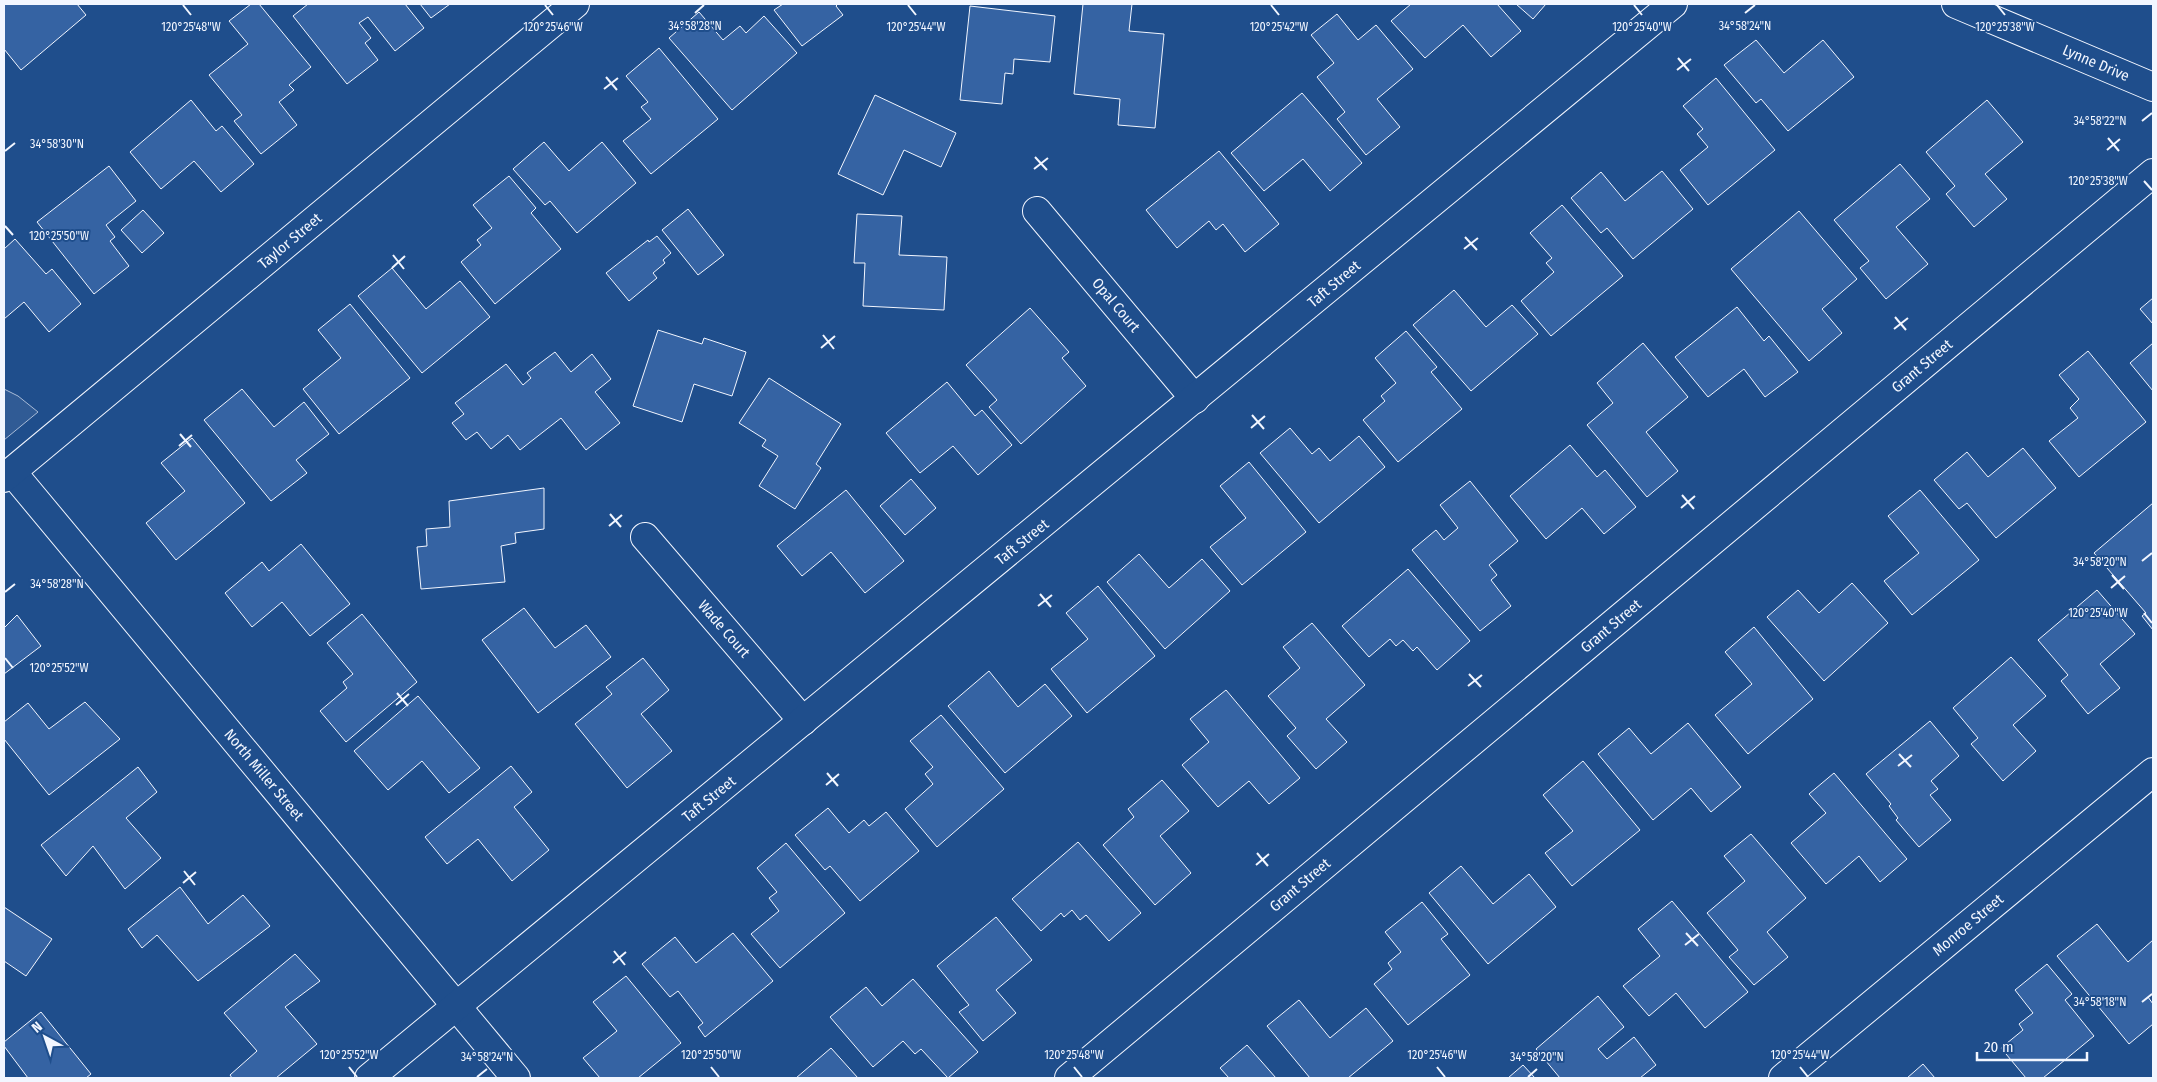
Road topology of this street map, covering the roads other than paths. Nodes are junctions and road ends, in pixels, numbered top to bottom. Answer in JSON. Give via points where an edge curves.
{"nodes":[{"id":1,"x":575,"y":4,"type":"edge"},
{"id":2,"x":1673,"y":4,"type":"edge"},
{"id":3,"x":1956,"y":4,"type":"edge"},
{"id":4,"x":2153,"y":87,"type":"edge"},
{"id":5,"x":2153,"y":173,"type":"edge"},
{"id":6,"x":1037,"y":211,"type":"dead end"},
{"id":7,"x":1195,"y":399,"type":"junction"},
{"id":8,"x":8,"y":475,"type":"edge"},
{"id":9,"x":645,"y":538,"type":"dead end"},
{"id":10,"x":803,"y":721,"type":"junction"},
{"id":11,"x":2153,"y":772,"type":"edge"},
{"id":12,"x":457,"y":1006,"type":"junction"},
{"id":13,"x":369,"y":1078,"type":"edge"},
{"id":14,"x":516,"y":1078,"type":"edge"},
{"id":15,"x":1069,"y":1078,"type":"edge"},
{"id":16,"x":1783,"y":1078,"type":"edge"}],
"edges":[{"from":1,"to":8,"type":"street","name":"Taylor Street"},
{"from":2,"to":7,"type":"street","name":"Taft Street"},
{"from":3,"to":4,"type":"street","name":"Lynne Drive"},
{"from":5,"to":15,"type":"street","name":"Grant Street"},
{"from":6,"to":7,"type":"street","name":"Opal Court"},
{"from":7,"to":10,"type":"street","name":"Taft Street"},
{"from":8,"to":12,"type":"street","name":"North Miller Street"},
{"from":9,"to":10,"type":"street","name":"Wade Court"},
{"from":10,"to":12,"type":"street","name":"Taft Street"},
{"from":11,"to":16,"type":"street","name":"Monroe Street"},
{"from":12,"to":13,"type":"street","name":"Taft Street"},
{"from":12,"to":14,"type":"street","name":"North Miller Street"}]}
